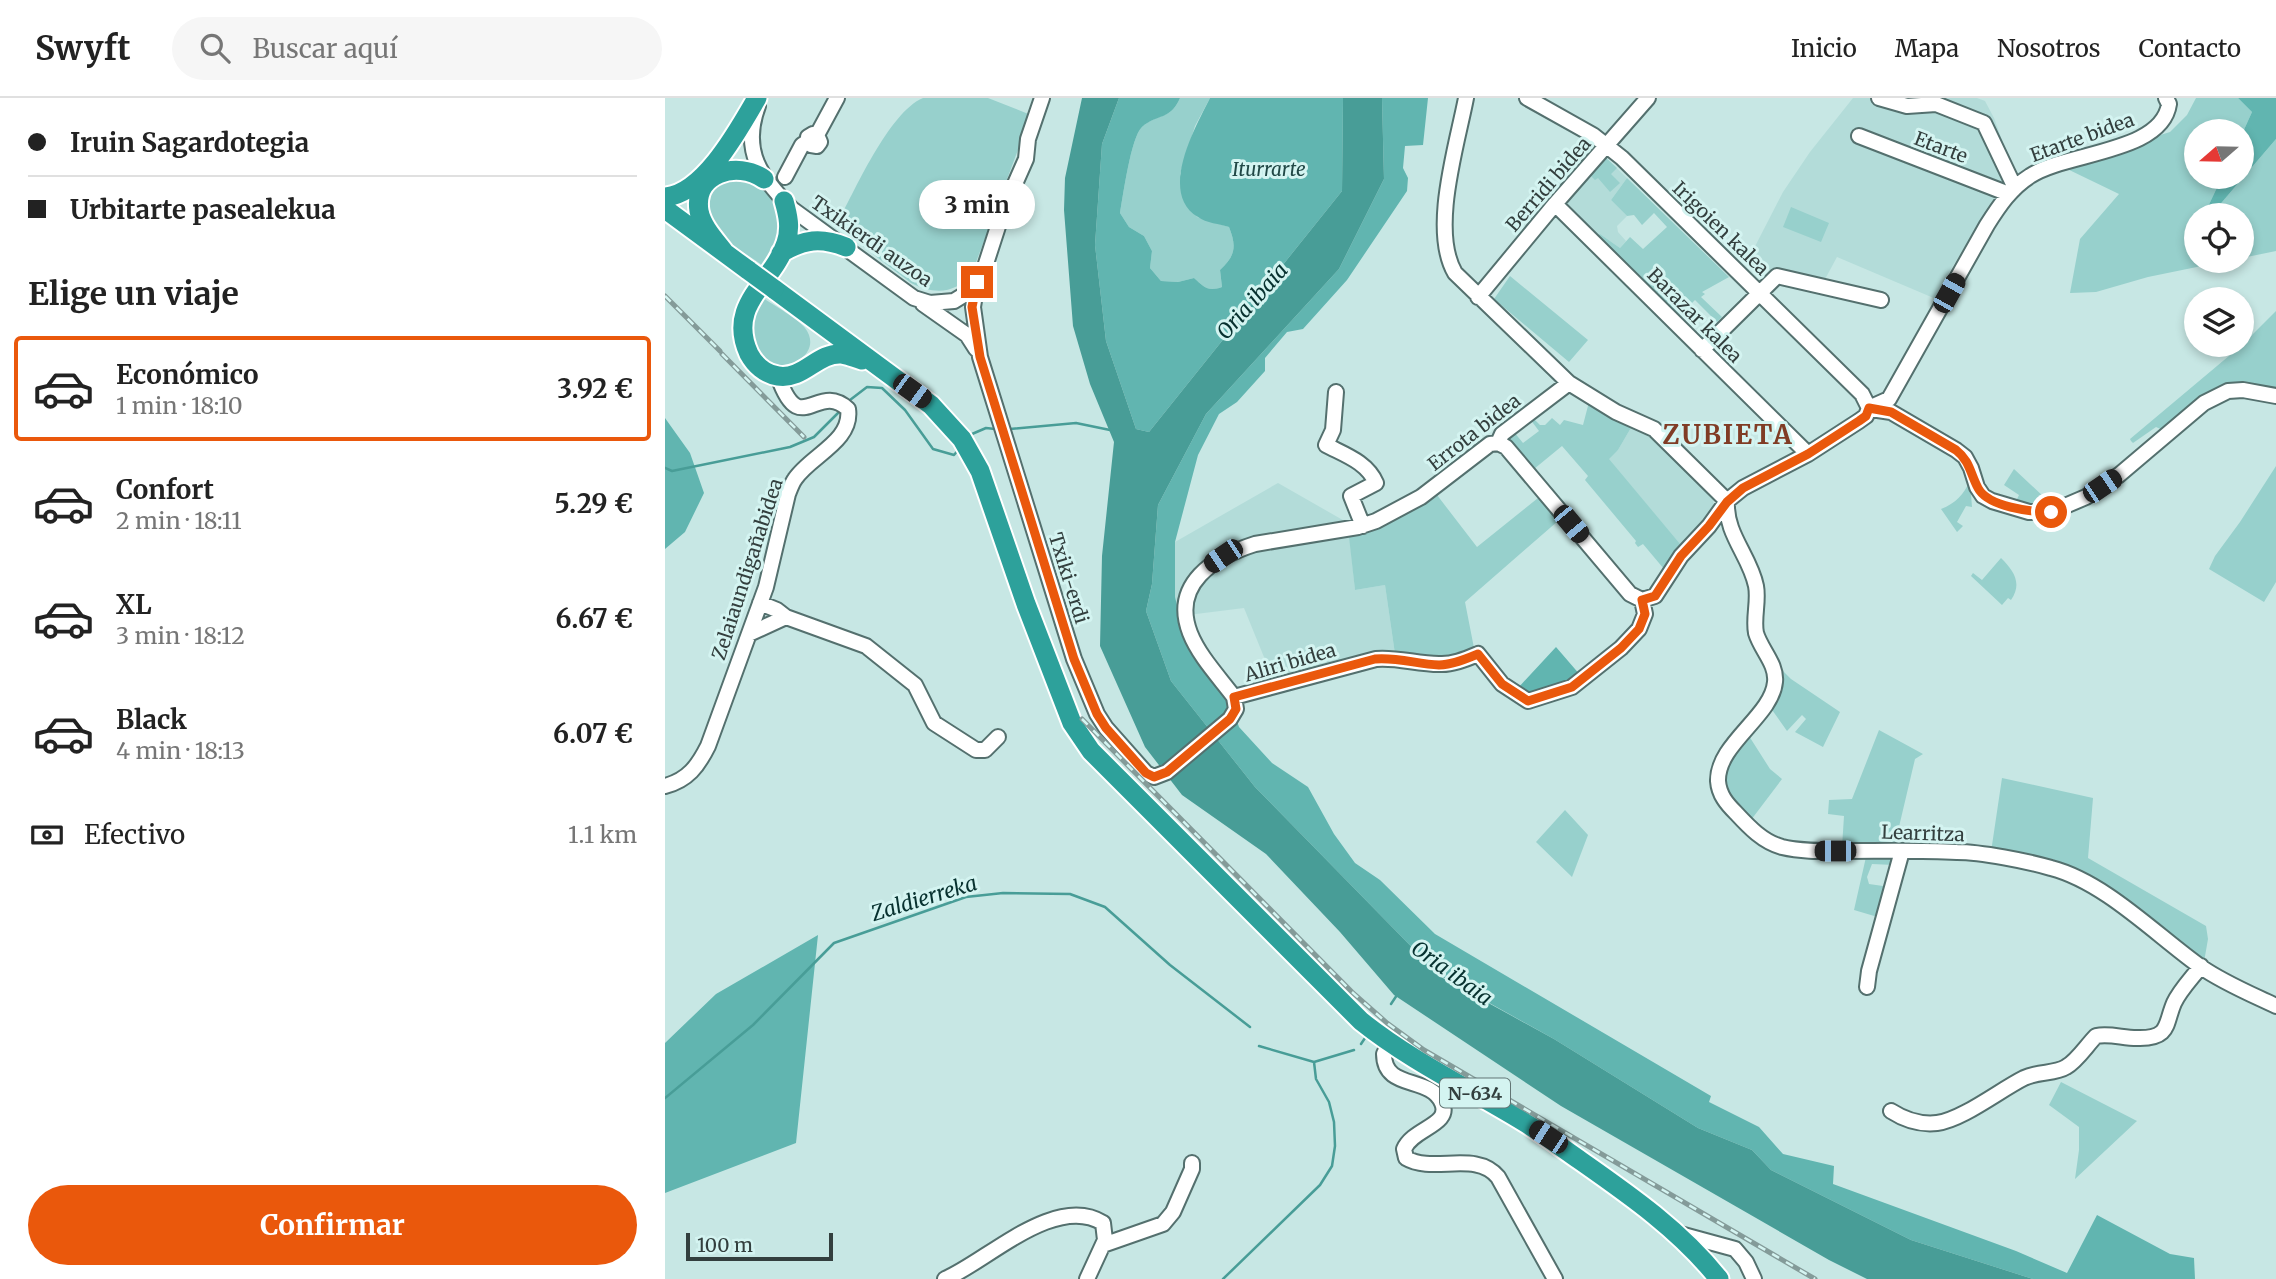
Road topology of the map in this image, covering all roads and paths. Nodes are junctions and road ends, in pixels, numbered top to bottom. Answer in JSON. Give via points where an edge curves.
{"nodes":[{"id":1,"x":759,"y":98,"type":"edge"},
{"id":2,"x":837,"y":98,"type":"edge"},
{"id":3,"x":1042,"y":98,"type":"edge"},
{"id":4,"x":1466,"y":98,"type":"edge"},
{"id":5,"x":1527,"y":98,"type":"edge"},
{"id":6,"x":1649,"y":98,"type":"edge"},
{"id":7,"x":1879,"y":98,"type":"edge"},
{"id":8,"x":2166,"y":98,"type":"edge"},
{"id":9,"x":1859,"y":136,"type":"dead end"},
{"id":10,"x":1607,"y":145,"type":"junction"},
{"id":11,"x":785,"y":177,"type":"dead end"},
{"id":12,"x":764,"y":178,"type":"junction"},
{"id":13,"x":2012,"y":191,"type":"junction"},
{"id":14,"x":665,"y":197,"type":"edge"},
{"id":15,"x":784,"y":201,"type":"junction"},
{"id":16,"x":1555,"y":204,"type":"junction"},
{"id":17,"x":665,"y":209,"type":"edge"},
{"id":18,"x":846,"y":247,"type":"junction"},
{"id":19,"x":725,"y":253,"type":"junction"},
{"id":20,"x":781,"y":253,"type":"junction"},
{"id":21,"x":977,"y":282,"type":"junction"},
{"id":22,"x":1760,"y":292,"type":"junction"},
{"id":23,"x":1478,"y":297,"type":"junction"},
{"id":24,"x":914,"y":298,"type":"junction"},
{"id":25,"x":1881,"y":300,"type":"dead end"},
{"id":26,"x":799,"y":307,"type":"junction"},
{"id":27,"x":1699,"y":346,"type":"junction"},
{"id":28,"x":980,"y":357,"type":"junction"},
{"id":29,"x":874,"y":363,"type":"junction"},
{"id":30,"x":812,"y":364,"type":"junction"},
{"id":31,"x":778,"y":376,"type":"junction"},
{"id":32,"x":1569,"y":383,"type":"junction"},
{"id":33,"x":1335,"y":392,"type":"dead end"},
{"id":34,"x":2276,"y":396,"type":"edge"},
{"id":35,"x":1869,"y":408,"type":"junction"},
{"id":36,"x":1498,"y":443,"type":"junction"},
{"id":37,"x":1808,"y":454,"type":"junction"},
{"id":38,"x":1727,"y":502,"type":"junction"},
{"id":39,"x":1363,"y":526,"type":"junction"},
{"id":40,"x":1642,"y":600,"type":"junction"},
{"id":41,"x":760,"y":603,"type":"junction"},
{"id":42,"x":786,"y":617,"type":"junction"},
{"id":43,"x":749,"y":634,"type":"junction"},
{"id":44,"x":1234,"y":697,"type":"junction"},
{"id":45,"x":1230,"y":719,"type":"joint"},
{"id":46,"x":998,"y":737,"type":"dead end"},
{"id":47,"x":665,"y":786,"type":"edge"},
{"id":48,"x":1902,"y":851,"type":"junction"},
{"id":49,"x":2201,"y":966,"type":"junction"},
{"id":50,"x":1867,"y":987,"type":"dead end"},
{"id":51,"x":2276,"y":1006,"type":"edge"},
{"id":52,"x":1390,"y":1042,"type":"junction"},
{"id":53,"x":1891,"y":1111,"type":"dead end"},
{"id":54,"x":1192,"y":1163,"type":"dead end"},
{"id":55,"x":1103,"y":1245,"type":"junction"},
{"id":56,"x":1715,"y":1264,"type":"edge"},
{"id":57,"x":945,"y":1279,"type":"edge"},
{"id":58,"x":1087,"y":1279,"type":"edge"},
{"id":59,"x":1555,"y":1279,"type":"edge"},
{"id":60,"x":1754,"y":1279,"type":"edge"}],
"edges":[{"from":1,"to":12,"type":"street","name":"Txikierdi auzoa","via":[[752,141]]},
{"from":1,"to":14,"type":"highway","via":[[703,175],[685,192]]},
{"from":2,"to":11,"type":"street"},
{"from":3,"to":21,"type":"street","via":[[1026,159]]},
{"from":4,"to":23,"type":"street","via":[[1444,236],[1455,273]]},
{"from":5,"to":10,"type":"street","name":"Irigoien kalea"},
{"from":6,"to":10,"type":"street","name":"Berridi bidea"},
{"from":7,"to":13,"type":"street","name":"Etarte","via":[[1907,106],[1936,104],[1984,123]]},
{"from":8,"to":13,"type":"street","name":"Etarte bidea","via":[[2168,115],[2147,134],[2047,167]]},
{"from":9,"to":13,"type":"street","name":"Etarte"},
{"from":10,"to":16,"type":"street","name":"Berridi bidea"},
{"from":10,"to":22,"type":"street","name":"Irigoien kalea"},
{"from":12,"to":15,"type":"street","name":"Txikierdi auzoa"},
{"from":12,"to":19,"type":"highway","via":[[749,170],[729,169],[704,187],[700,214]]},
{"from":13,"to":35,"type":"street","name":"Etarte bidea","via":[[1987,225],[1889,399]]},
{"from":15,"to":18,"type":"street","name":"Txikierdi auzoa"},
{"from":15,"to":20,"type":"highway","via":[[789,232]]},
{"from":16,"to":23,"type":"street","name":"Berridi bidea"},
{"from":16,"to":27,"type":"street","name":"Barazar kalea"},
{"from":17,"to":19,"type":"highway","number":"N-634"},
{"from":18,"to":20,"type":"highway","via":[[814,240]]},
{"from":18,"to":24,"type":"street","name":"Txikierdi auzoa"},
{"from":19,"to":26,"type":"highway","number":"N-634","bridge":true},
{"from":20,"to":31,"type":"highway","via":[[752,296],[743,323],[750,357],[759,368]]},
{"from":21,"to":24,"type":"street","name":"Txikierdi auzoa","via":[[961,298],[947,303]]},
{"from":21,"to":28,"type":"street","via":[[972,307]]},
{"from":22,"to":25,"type":"street","via":[[1777,276]]},
{"from":22,"to":27,"type":"street"},
{"from":22,"to":35,"type":"street","name":"Irigoien kalea","via":[[1862,394]]},
{"from":23,"to":32,"type":"street"},
{"from":24,"to":28,"type":"street","via":[[967,335]]},
{"from":26,"to":29,"type":"highway","number":"N-634"},
{"from":26,"to":30,"type":"highway","via":[[816,335]]},
{"from":27,"to":37,"type":"street","name":"Barazar kalea"},
{"from":28,"to":45,"type":"street","name":"Txiki-erdi","via":[[1070,646],[1106,728],[1146,773],[1158,777]]},
{"from":29,"to":30,"type":"highway","via":[[841,354]]},
{"from":29,"to":52,"type":"highway","number":"N-634","via":[[939,412],[975,460],[1025,604],[1082,740],[1344,1006]]},
{"from":30,"to":31,"type":"highway","via":[[796,374]]},
{"from":31,"to":41,"type":"street","name":"Zelaiaundigañabidea","via":[[795,407],[834,401],[848,409],[849,419],[844,430],[794,480]]},
{"from":32,"to":36,"type":"street","name":"Errota bidea","via":[[1502,434]]},
{"from":32,"to":38,"type":"street","via":[[1654,429]]},
{"from":33,"to":39,"type":"street","via":[[1333,430],[1326,445],[1357,461],[1376,483],[1351,496]]},
{"from":34,"to":35,"type":"street","via":[[2228,391],[2204,403],[2119,475],[2086,497],[2051,512],[2029,512],[1983,496],[1965,457],[1956,450],[1891,412]]},
{"from":35,"to":37,"type":"street","name":"Etarte bidea","via":[[1866,416]]},
{"from":36,"to":39,"type":"street","name":"Errota bidea","via":[[1490,444],[1421,497]]},
{"from":36,"to":40,"type":"street","via":[[1630,594]]},
{"from":37,"to":38,"type":"street","name":"Etarte bidea","via":[[1743,488]]},
{"from":38,"to":40,"type":"street","name":"Etarte bidea","via":[[1681,556],[1655,596]]},
{"from":38,"to":48,"type":"street","name":"Learritza","via":[[1731,530],[1756,585],[1756,632],[1776,681],[1770,697],[1725,756],[1720,792],[1748,826],[1781,846],[1812,851]]},
{"from":39,"to":44,"type":"street","name":"Errota bidea","via":[[1238,549],[1206,568],[1194,582],[1185,616],[1190,635]]},
{"from":40,"to":44,"type":"street","name":"Aliri bidea","via":[[1645,614],[1639,629],[1621,648],[1572,687],[1528,701],[1502,684],[1478,654],[1440,665],[1375,659]]},
{"from":41,"to":42,"type":"street"},
{"from":41,"to":43,"type":"street","name":"Zelaiaundigañabidea"},
{"from":42,"to":43,"type":"street"},
{"from":42,"to":46,"type":"street","via":[[866,646],[915,685],[935,723],[953,737],[976,750],[985,750]]},
{"from":43,"to":47,"type":"street","name":"Zelaiaundigañabidea","via":[[700,763],[687,777]]},
{"from":44,"to":45,"type":"street","name":"Aliri bidea","via":[[1236,709]]},
{"from":48,"to":49,"type":"street","name":"Learritza","via":[[1961,852],[2053,868],[2084,881]]},
{"from":48,"to":50,"type":"street"},
{"from":49,"to":51,"type":"street","name":"Learritza"},
{"from":49,"to":53,"type":"street","via":[[2175,1002],[2162,1033],[2138,1039],[2096,1035],[2067,1067],[2025,1077],[1950,1120],[1920,1124]]},
{"from":52,"to":56,"type":"highway","number":"N-634","via":[[1530,1125],[1577,1158],[1693,1256]]},
{"from":52,"to":59,"type":"street","via":[[1384,1054],[1388,1070],[1400,1080],[1425,1086],[1443,1106],[1438,1122],[1409,1139],[1406,1158],[1492,1171]]},
{"from":54,"to":55,"type":"street","via":[[1173,1212],[1163,1224]]},
{"from":55,"to":57,"type":"street","via":[[1103,1223],[1093,1217],[1050,1221],[999,1245]]},
{"from":55,"to":58,"type":"street"},
{"from":56,"to":60,"type":"street","via":[[1740,1254]]}]}
